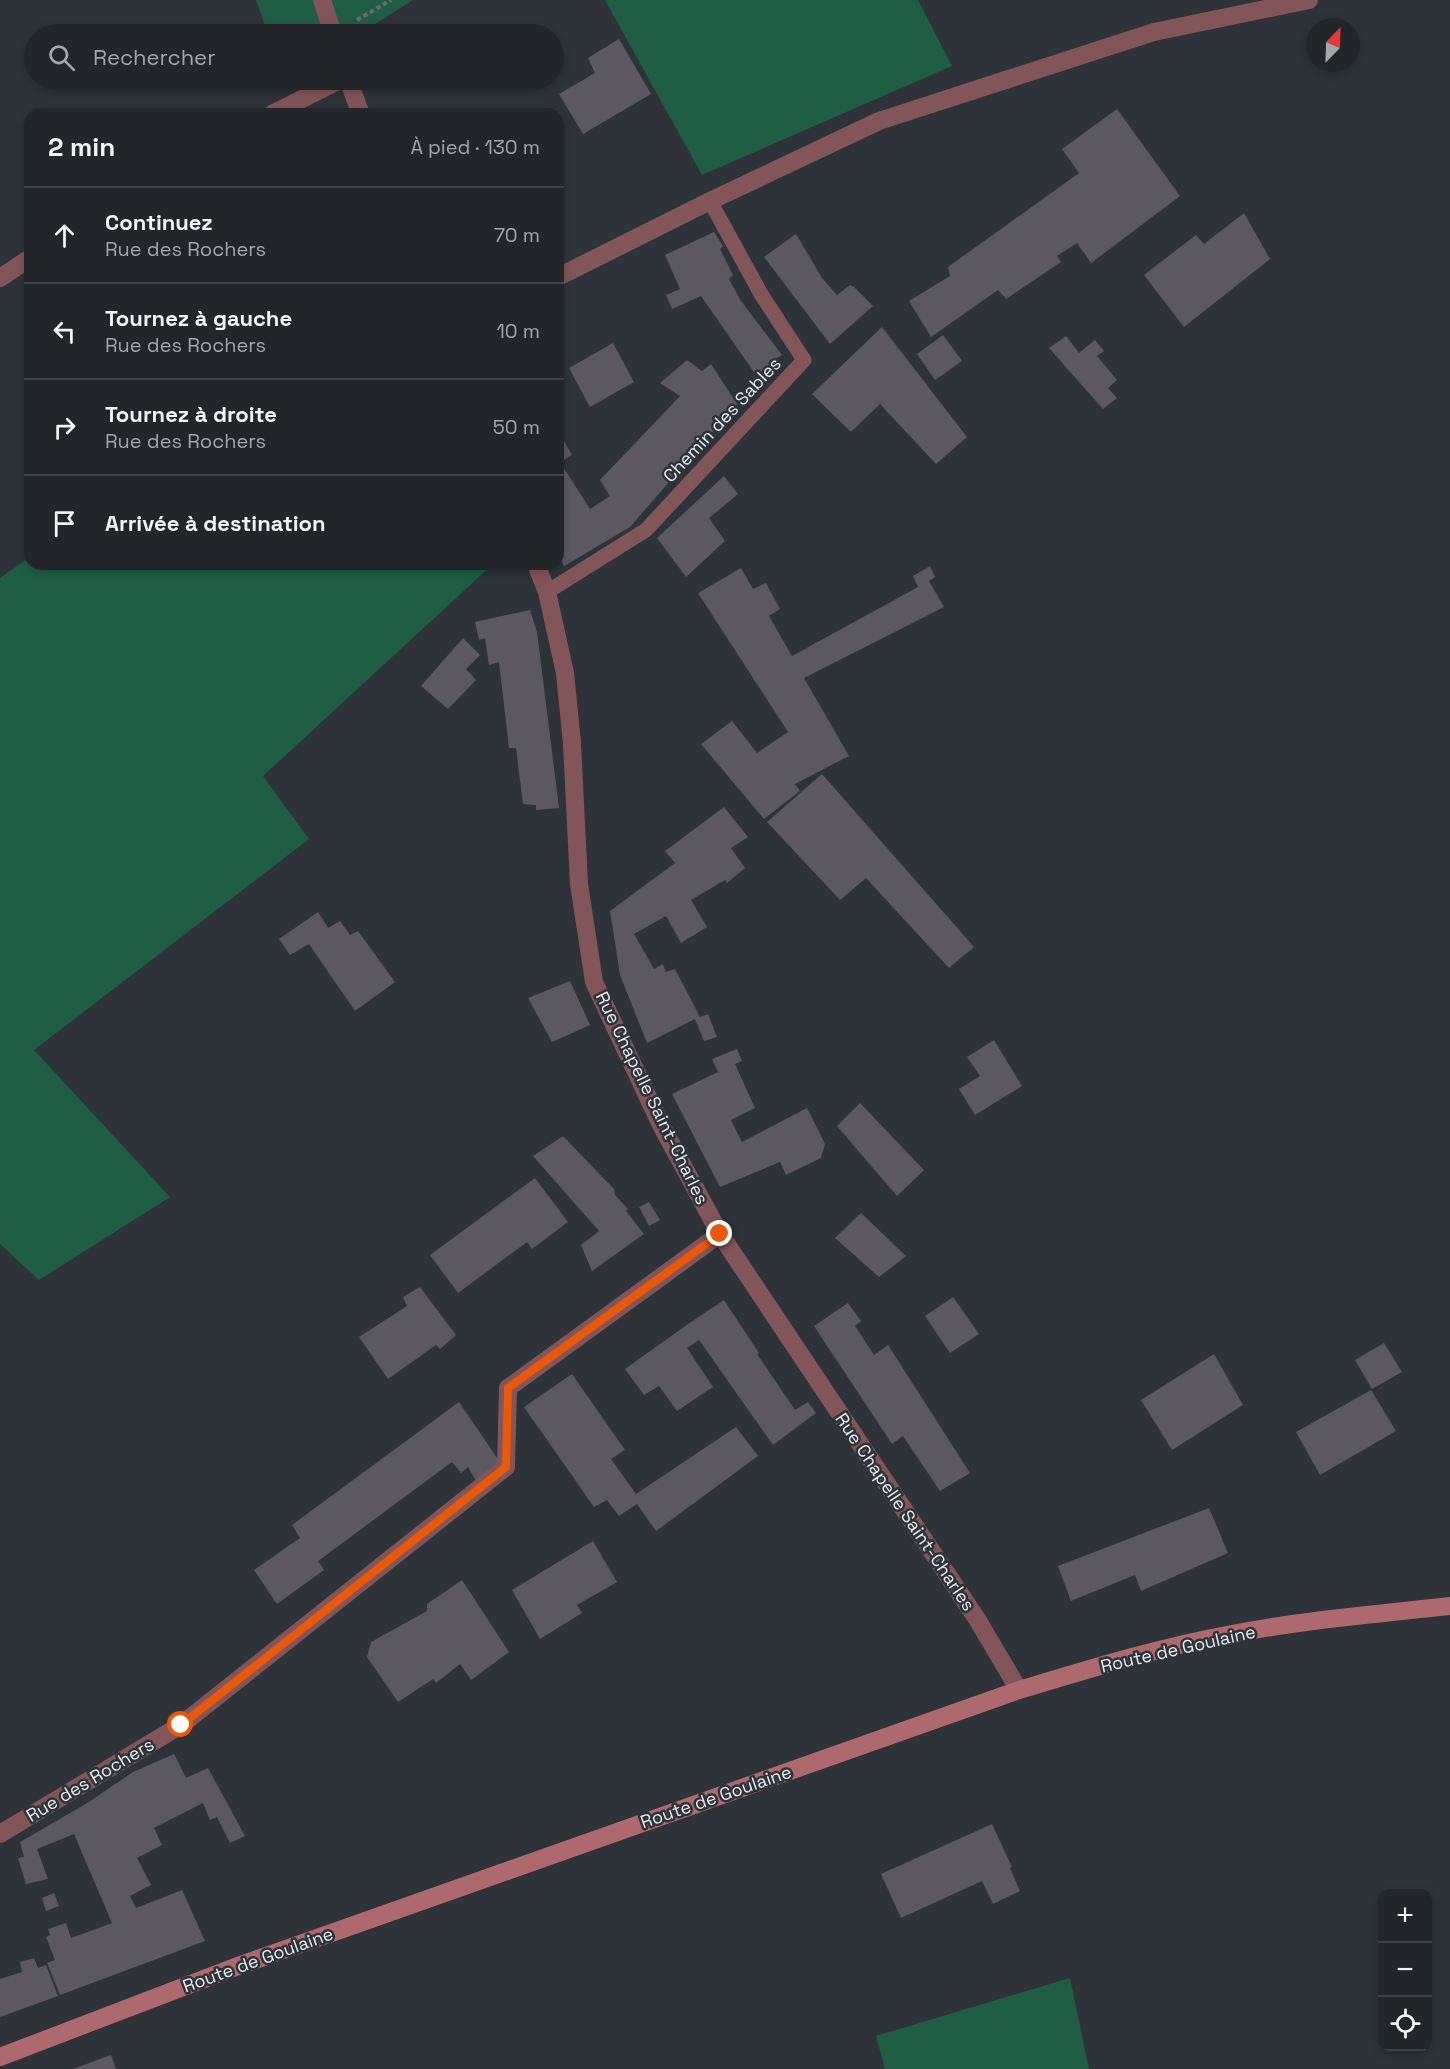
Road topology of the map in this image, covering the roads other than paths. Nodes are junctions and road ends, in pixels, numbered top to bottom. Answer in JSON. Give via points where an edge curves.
{"nodes":[{"id":1,"x":322,"y":0,"type":"edge"},
{"id":2,"x":1309,"y":0,"type":"edge"},
{"id":3,"x":330,"y":24,"type":"edge"},
{"id":4,"x":320,"y":90,"type":"edge"},
{"id":5,"x":352,"y":90,"type":"edge"},
{"id":6,"x":284,"y":108,"type":"edge"},
{"id":7,"x":359,"y":108,"type":"edge"},
{"id":8,"x":710,"y":201,"type":"junction"},
{"id":9,"x":24,"y":262,"type":"edge"},
{"id":10,"x":564,"y":274,"type":"edge"},
{"id":11,"x":0,"y":278,"type":"edge"},
{"id":12,"x":538,"y":570,"type":"edge"},
{"id":13,"x":547,"y":592,"type":"junction"},
{"id":14,"x":720,"y":1234,"type":"junction"},
{"id":15,"x":1450,"y":1606,"type":"edge"},
{"id":16,"x":1019,"y":1690,"type":"junction"},
{"id":17,"x":0,"y":1834,"type":"edge"},
{"id":18,"x":0,"y":2057,"type":"edge"}],
"edges":[{"from":1,"to":3,"type":"street"},
{"from":2,"to":8,"type":"street","via":[[1154,32],[879,121]]},
{"from":4,"to":6,"type":"street"},
{"from":5,"to":7,"type":"street"},
{"from":8,"to":10,"type":"street"},
{"from":8,"to":13,"type":"lane","name":"Chemin des Sables","via":[[761,294],[804,360],[646,530]]},
{"from":9,"to":11,"type":"street"},
{"from":12,"to":13,"type":"street","name":"Rue Chapelle Saint-Charles"},
{"from":13,"to":14,"type":"street","name":"Rue Chapelle Saint-Charles","via":[[566,673],[579,884],[594,982],[661,1125]]},
{"from":14,"to":16,"type":"street","name":"Rue Chapelle Saint-Charles","via":[[977,1619]]},
{"from":14,"to":17,"type":"street","name":"Rue des Rochers","via":[[508,1388],[506,1467],[181,1725]]},
{"from":15,"to":16,"type":"main road","name":"Route de Goulaine","via":[[1231,1634],[1097,1666]]},
{"from":16,"to":18,"type":"main road","name":"Route de Goulaine","via":[[238,1966]]}]}
